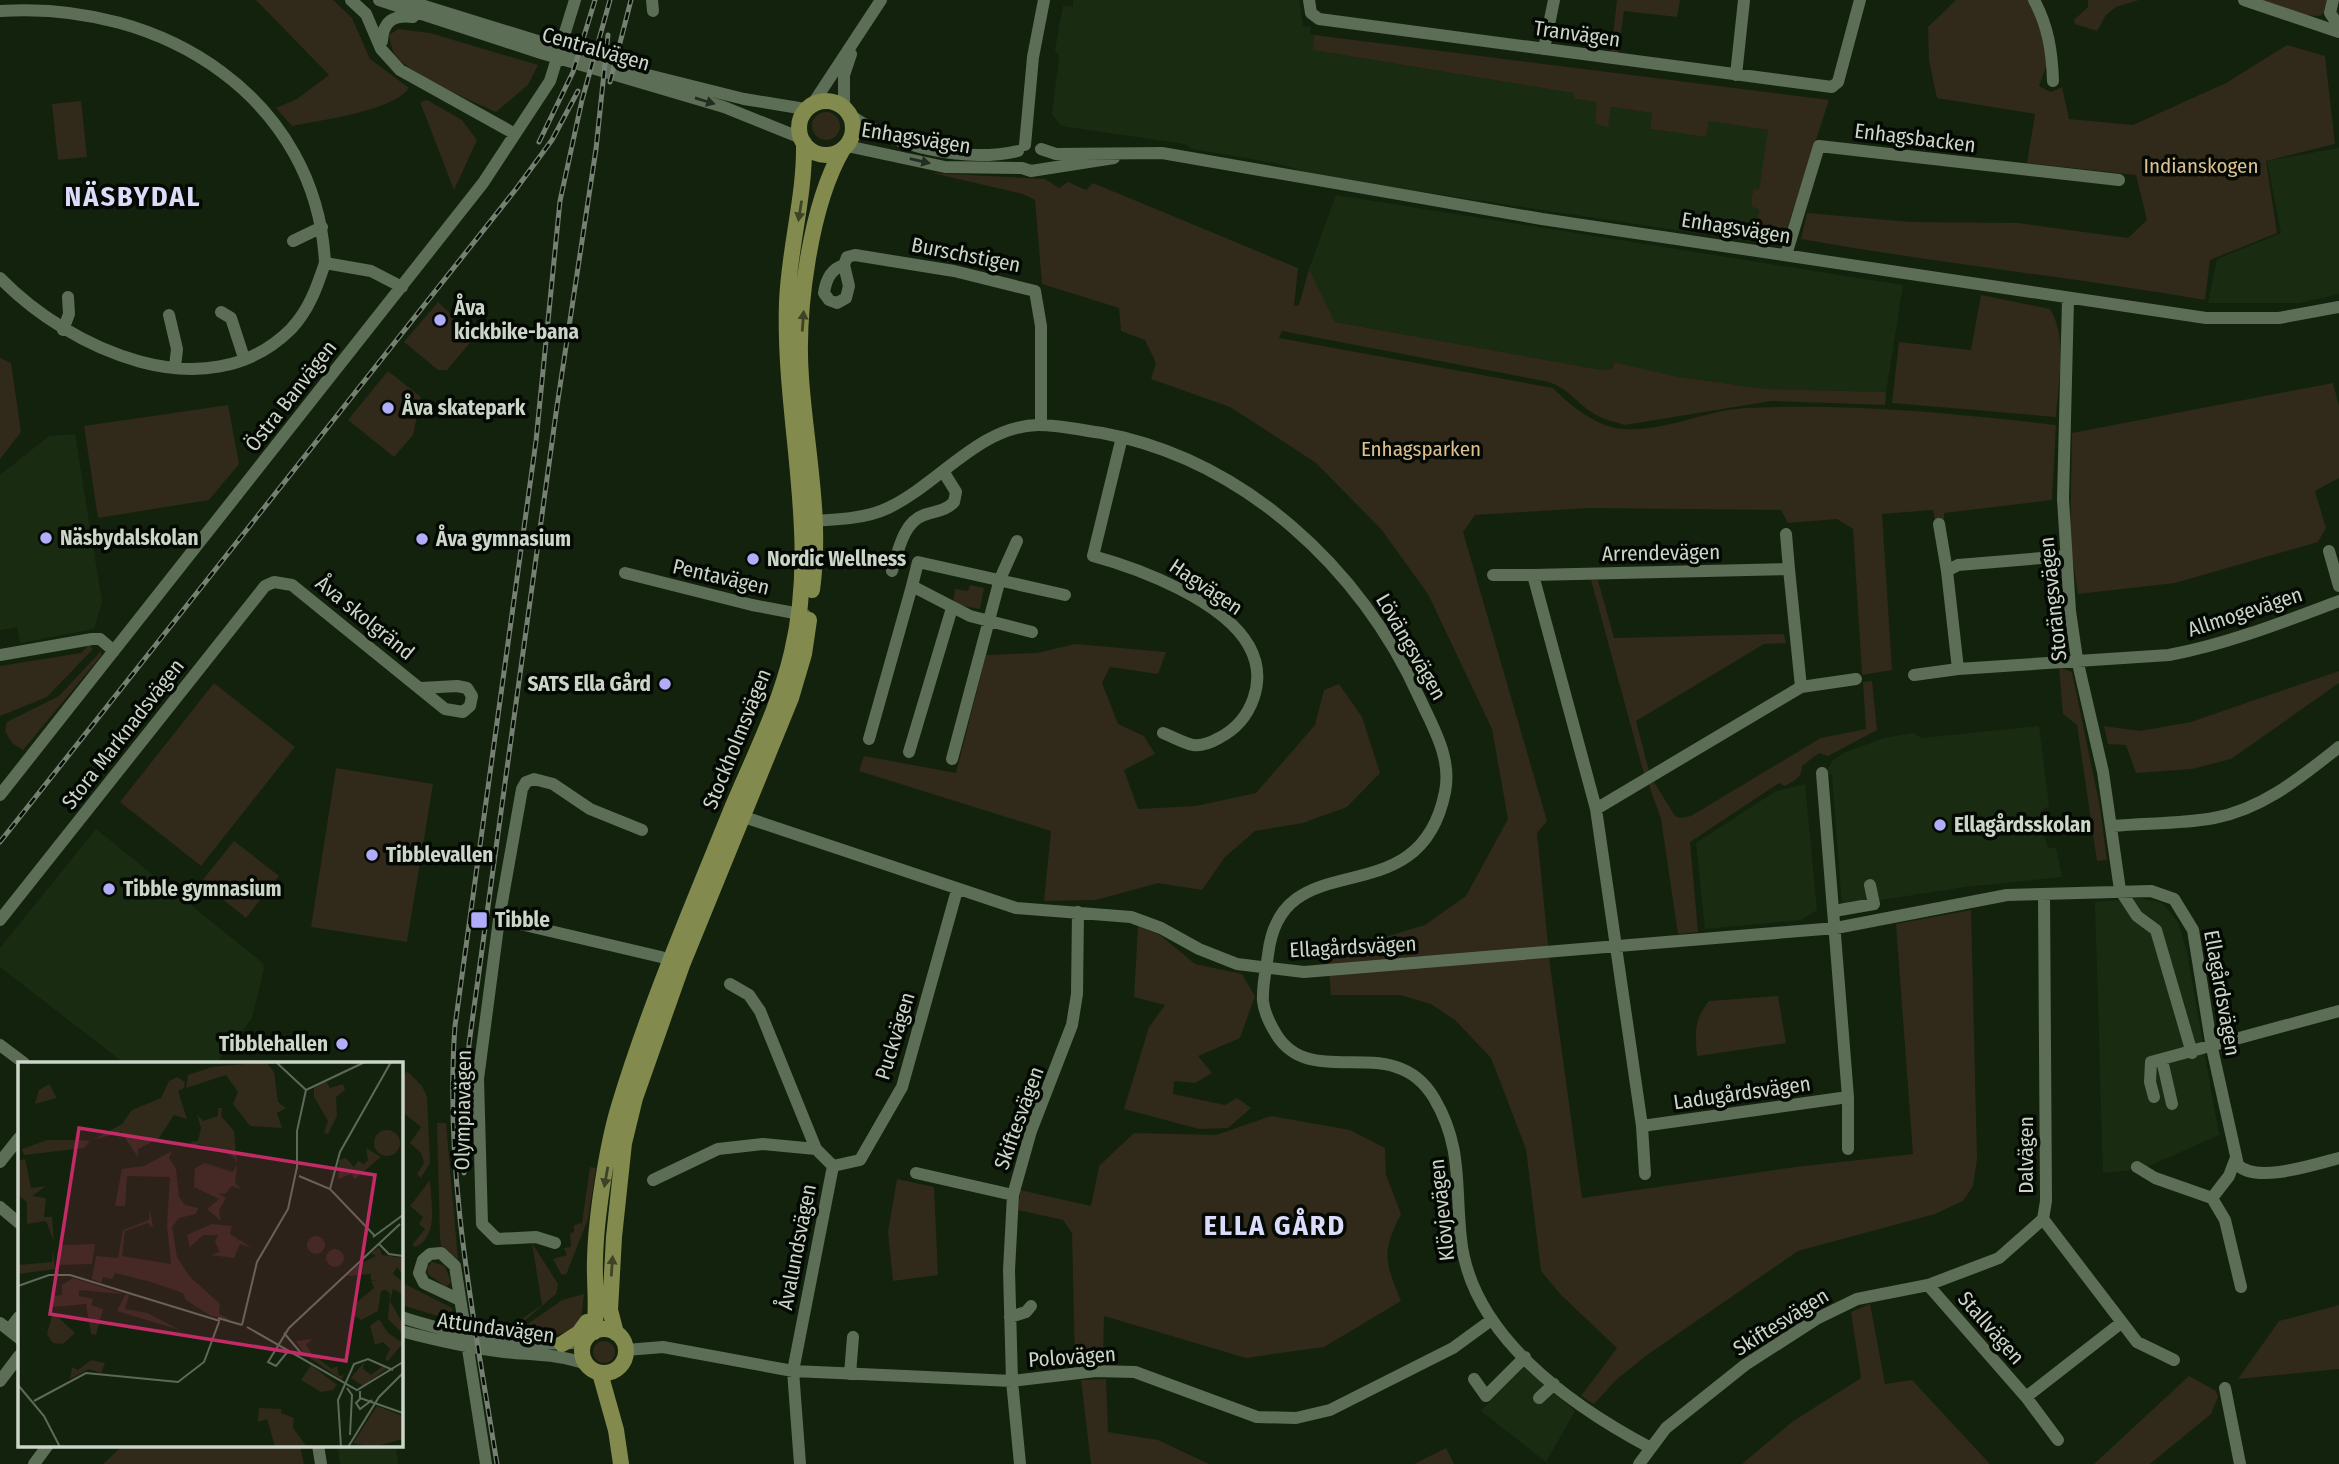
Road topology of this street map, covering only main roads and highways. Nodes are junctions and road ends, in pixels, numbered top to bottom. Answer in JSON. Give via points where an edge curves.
{"nodes":[{"id":1,"x":803,"y":141,"type":"junction"},
{"id":2,"x":845,"y":148,"type":"junction"},
{"id":3,"x":810,"y":521,"type":"junction"},
{"id":4,"x":677,"y":963,"type":"junction"},
{"id":5,"x":595,"y":1261,"type":"junction"},
{"id":6,"x":616,"y":1333,"type":"junction"},
{"id":7,"x":589,"y":1337,"type":"junction"},
{"id":8,"x":562,"y":1344,"type":"road end"},
{"id":9,"x":608,"y":1371,"type":"junction"},
{"id":10,"x":621,"y":1464,"type":"edge"}],
"edges":[{"from":1,"to":2,"type":"main road","via":[[822,154]]},
{"from":1,"to":2,"type":"main road","via":[[800,122],[808,107],[820,101],[836,102],[847,111],[853,130]]},
{"from":1,"to":3,"type":"main road","name":"Stockholmsvägen","one_way":true,"via":[[805,178],[787,301],[790,377]]},
{"from":3,"to":2,"type":"main road","name":"Stockholmsvägen","one_way":true,"via":[[801,345],[824,185]]},
{"from":3,"to":4,"type":"main road","name":"Stockholmsvägen","via":[[804,615],[780,695]]},
{"from":4,"to":5,"type":"main road","name":"Stockholmsvägen","one_way":true,"via":[[618,1110]]},
{"from":6,"to":4,"type":"main road","name":"Stockholmsvägen","one_way":true,"via":[[610,1310],[611,1286],[624,1143]]},
{"from":5,"to":7,"type":"main road","name":"Stockholmsvägen","via":[[597,1310]]},
{"from":5,"to":8,"type":"main road","via":[[587,1321]]},
{"from":6,"to":7,"type":"main road","via":[[609,1330]]},
{"from":6,"to":9,"type":"main road","via":[[626,1350],[622,1364]]},
{"from":7,"to":9,"type":"main road","via":[[582,1353],[586,1364]]},
{"from":9,"to":10,"type":"main road"}]}
